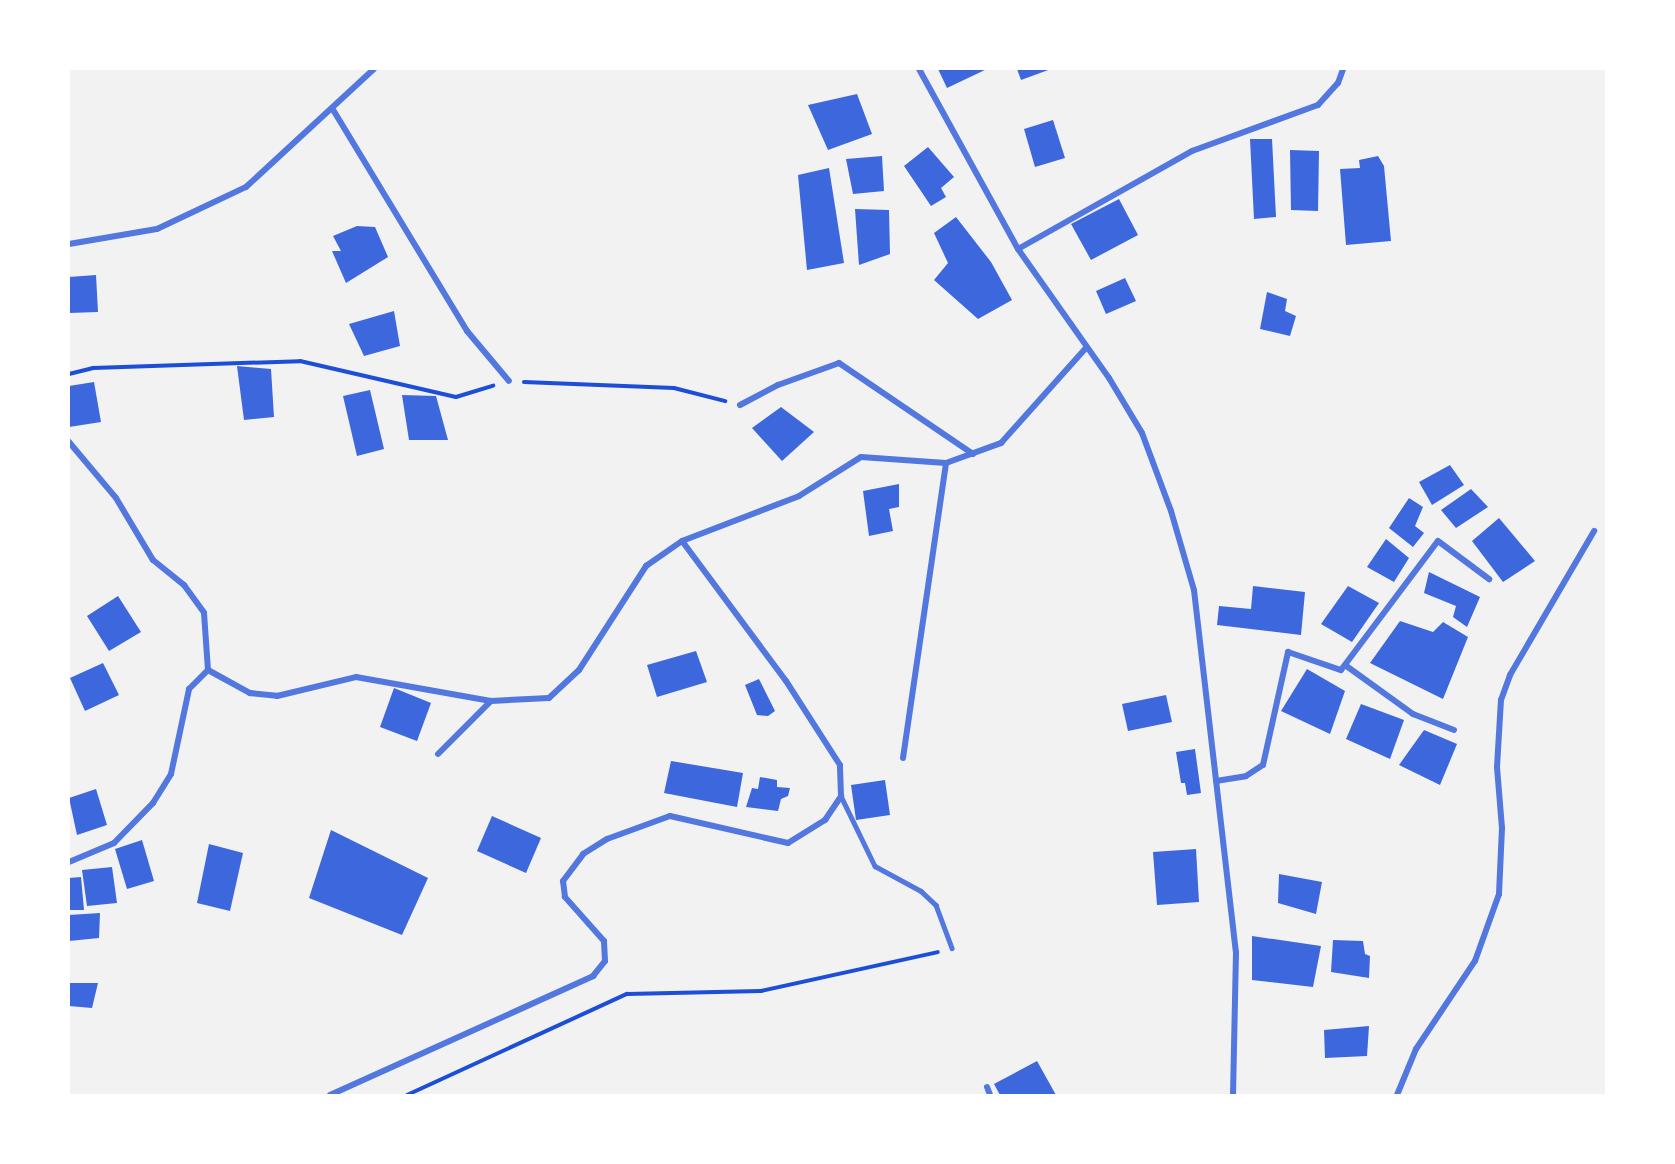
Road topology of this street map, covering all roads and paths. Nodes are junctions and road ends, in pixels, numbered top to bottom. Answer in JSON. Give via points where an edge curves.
{"nodes":[{"id":1,"x":374,"y":69,"type":"edge"},
{"id":2,"x":919,"y":69,"type":"edge"},
{"id":3,"x":1343,"y":69,"type":"edge"},
{"id":4,"x":332,"y":108,"type":"junction"},
{"id":5,"x":69,"y":244,"type":"edge"},
{"id":6,"x":1018,"y":249,"type":"junction"},
{"id":7,"x":1086,"y":348,"type":"junction"},
{"id":8,"x":69,"y":374,"type":"edge"},
{"id":9,"x":509,"y":381,"type":"junction"},
{"id":10,"x":740,"y":405,"type":"joint"},
{"id":11,"x":69,"y":442,"type":"edge"},
{"id":12,"x":973,"y":454,"type":"junction"},
{"id":13,"x":946,"y":463,"type":"junction"},
{"id":14,"x":1594,"y":531,"type":"dead end"},
{"id":15,"x":682,"y":540,"type":"junction"},
{"id":16,"x":1489,"y":579,"type":"dead end"},
{"id":17,"x":1345,"y":665,"type":"junction"},
{"id":18,"x":208,"y":670,"type":"junction"},
{"id":19,"x":491,"y":701,"type":"junction"},
{"id":20,"x":1454,"y":730,"type":"dead end"},
{"id":21,"x":438,"y":754,"type":"dead end"},
{"id":22,"x":903,"y":758,"type":"dead end"},
{"id":23,"x":1216,"y":781,"type":"junction"},
{"id":24,"x":841,"y":796,"type":"junction"},
{"id":25,"x":69,"y":862,"type":"edge"},
{"id":26,"x":952,"y":948,"type":"joint"},
{"id":27,"x":987,"y":1087,"type":"dead end"},
{"id":28,"x":330,"y":1095,"type":"edge"},
{"id":29,"x":407,"y":1095,"type":"edge"},
{"id":30,"x":990,"y":1095,"type":"edge"},
{"id":31,"x":1233,"y":1095,"type":"edge"},
{"id":32,"x":1397,"y":1095,"type":"edge"}],
"edges":[{"from":1,"to":4,"type":"street"},
{"from":2,"to":6,"type":"street"},
{"from":3,"to":6,"type":"street","via":[[1338,83],[1318,105],[1192,151]]},
{"from":4,"to":5,"type":"street","via":[[246,187],[156,229]]},
{"from":4,"to":9,"type":"street","via":[[467,331]]},
{"from":6,"to":7,"type":"street"},
{"from":7,"to":12,"type":"street","via":[[1001,443]]},
{"from":7,"to":23,"type":"street","via":[[1142,433],[1171,510],[1194,590]]},
{"from":8,"to":9,"type":"path","via":[[93,368],[300,361],[456,397]]},
{"from":9,"to":10,"type":"path","via":[[674,387]]},
{"from":10,"to":12,"type":"street","via":[[778,385],[839,363]]},
{"from":11,"to":18,"type":"street","via":[[116,498],[153,560],[184,585],[204,613]]},
{"from":12,"to":13,"type":"street"},
{"from":13,"to":15,"type":"street","via":[[861,457],[799,496]]},
{"from":13,"to":22,"type":"street"},
{"from":14,"to":32,"type":"street","via":[[1510,675],[1501,700],[1497,767],[1502,828],[1499,894],[1475,961],[1416,1049]]},
{"from":15,"to":19,"type":"street","via":[[646,566],[579,670],[549,698]]},
{"from":15,"to":24,"type":"street","via":[[786,681],[840,765]]},
{"from":16,"to":17,"type":"street","via":[[1438,541]]},
{"from":17,"to":20,"type":"street","via":[[1413,714]]},
{"from":17,"to":23,"type":"street","via":[[1341,670],[1288,652],[1263,765],[1245,776]]},
{"from":18,"to":19,"type":"street","via":[[250,693],[277,696],[356,677]]},
{"from":18,"to":25,"type":"street","via":[[189,688],[171,774],[153,803],[114,843]]},
{"from":19,"to":21,"type":"street"},
{"from":23,"to":31,"type":"street","via":[[1236,952]]},
{"from":24,"to":26,"type":"lane","via":[[875,866],[921,891],[936,905]]},
{"from":24,"to":28,"type":"street","via":[[825,820],[788,843],[670,816],[607,839],[583,854],[563,881],[565,897],[604,941],[605,961],[593,976]]},
{"from":26,"to":29,"type":"path","via":[[761,992],[627,994]]},
{"from":27,"to":30,"type":"street"}]}
